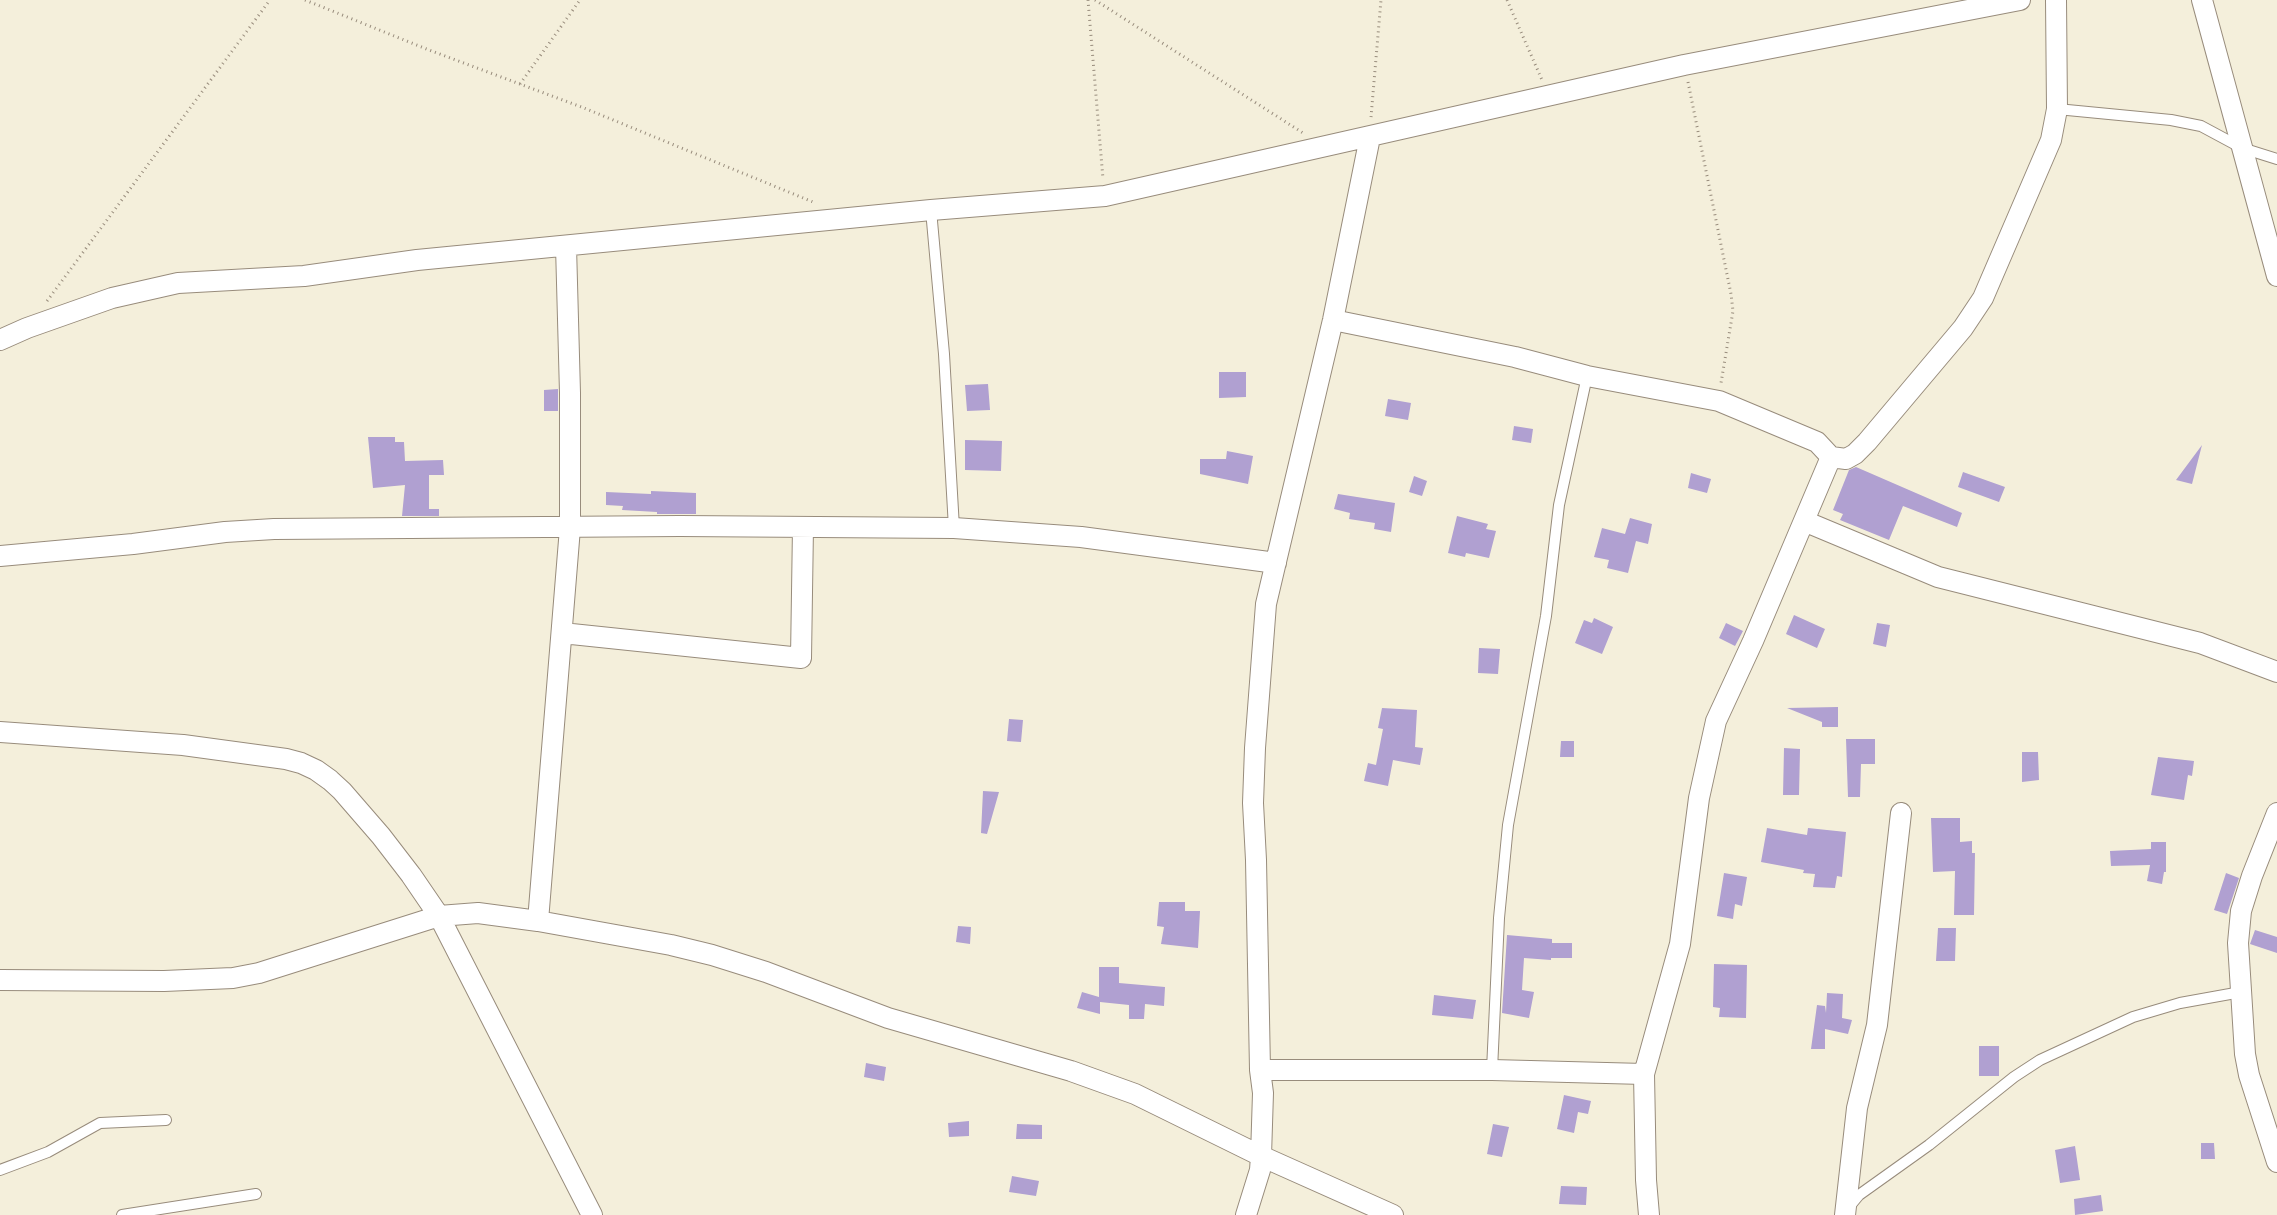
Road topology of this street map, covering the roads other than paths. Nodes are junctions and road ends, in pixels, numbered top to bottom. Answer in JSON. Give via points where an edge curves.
{"nodes":[{"id":1,"x":2020,"y":0,"type":"edge"},
{"id":2,"x":2056,"y":0,"type":"edge"},
{"id":3,"x":2202,"y":0,"type":"edge"},
{"id":4,"x":2057,"y":109,"type":"junction"},
{"id":5,"x":1370,"y":137,"type":"junction"},
{"id":6,"x":2242,"y":148,"type":"junction"},
{"id":7,"x":2277,"y":159,"type":"edge"},
{"id":8,"x":931,"y":210,"type":"junction"},
{"id":9,"x":566,"y":246,"type":"junction"},
{"id":10,"x":2277,"y":276,"type":"edge"},
{"id":11,"x":1333,"y":320,"type":"junction"},
{"id":12,"x":0,"y":340,"type":"edge"},
{"id":13,"x":1587,"y":376,"type":"junction"},
{"id":14,"x":1831,"y":457,"type":"junction"},
{"id":15,"x":1804,"y":521,"type":"junction"},
{"id":16,"x":803,"y":527,"type":"junction"},
{"id":17,"x":570,"y":528,"type":"junction"},
{"id":18,"x":954,"y":528,"type":"junction"},
{"id":19,"x":0,"y":556,"type":"edge"},
{"id":20,"x":1276,"y":563,"type":"junction"},
{"id":21,"x":562,"y":633,"type":"junction"},
{"id":22,"x":2277,"y":672,"type":"edge"},
{"id":23,"x":0,"y":732,"type":"edge"},
{"id":24,"x":1901,"y":813,"type":"dead end"},
{"id":25,"x":2277,"y":813,"type":"edge"},
{"id":26,"x":439,"y":916,"type":"junction"},
{"id":27,"x":538,"y":921,"type":"junction"},
{"id":28,"x":0,"y":980,"type":"edge"},
{"id":29,"x":2241,"y":992,"type":"junction"},
{"id":30,"x":1260,"y":1070,"type":"junction"},
{"id":31,"x":1492,"y":1070,"type":"junction"},
{"id":32,"x":1644,"y":1074,"type":"junction"},
{"id":33,"x":166,"y":1120,"type":"dead end"},
{"id":34,"x":1261,"y":1156,"type":"junction"},
{"id":35,"x":2277,"y":1162,"type":"edge"},
{"id":36,"x":0,"y":1170,"type":"edge"},
{"id":37,"x":256,"y":1194,"type":"dead end"},
{"id":38,"x":122,"y":1215,"type":"edge"},
{"id":39,"x":592,"y":1215,"type":"edge"},
{"id":40,"x":1246,"y":1215,"type":"edge"},
{"id":41,"x":1393,"y":1215,"type":"edge"},
{"id":42,"x":1649,"y":1215,"type":"edge"},
{"id":43,"x":1845,"y":1215,"type":"edge"}],
"edges":[{"from":1,"to":5,"type":"street","via":[[1684,65]]},
{"from":2,"to":4,"type":"street"},
{"from":3,"to":6,"type":"street"},
{"from":4,"to":6,"type":"lane","via":[[2172,120],[2201,126]]},
{"from":4,"to":14,"type":"street","via":[[2051,140],[1983,298],[1963,328],[1856,454],[1846,459]]},
{"from":5,"to":8,"type":"street","via":[[1104,196]]},
{"from":5,"to":11,"type":"street"},
{"from":6,"to":7,"type":"lane"},
{"from":6,"to":10,"type":"street"},
{"from":8,"to":9,"type":"street"},
{"from":8,"to":18,"type":"lane","via":[[944,354]]},
{"from":9,"to":12,"type":"street","via":[[417,260],[304,276],[178,283],[112,298]]},
{"from":9,"to":17,"type":"street"},
{"from":11,"to":13,"type":"street","via":[[1515,357]]},
{"from":11,"to":20,"type":"street"},
{"from":13,"to":14,"type":"street","via":[[1719,401],[1817,442]]},
{"from":13,"to":31,"type":"lane","via":[[1559,505],[1546,616],[1508,825],[1499,918]]},
{"from":14,"to":15,"type":"street"},
{"from":15,"to":22,"type":"street","via":[[1938,577],[2200,643]]},
{"from":15,"to":32,"type":"street","via":[[1716,721],[1699,798],[1680,944]]},
{"from":16,"to":17,"type":"street"},
{"from":16,"to":18,"type":"street"},
{"from":16,"to":21,"type":"street","via":[[801,658]]},
{"from":17,"to":19,"type":"street","via":[[274,529]]},
{"from":17,"to":21,"type":"street"},
{"from":18,"to":20,"type":"street","via":[[1081,537]]},
{"from":20,"to":30,"type":"street","via":[[1266,604],[1253,803]]},
{"from":21,"to":27,"type":"street"},
{"from":23,"to":26,"type":"street","via":[[183,745],[301,763],[316,770],[342,791],[411,875]]},
{"from":24,"to":43,"type":"street","via":[[1877,1025],[1857,1108]]},
{"from":25,"to":29,"type":"street","via":[[2242,911],[2238,943]]},
{"from":26,"to":27,"type":"street","via":[[478,913]]},
{"from":26,"to":28,"type":"street","via":[[259,973],[233,978]]},
{"from":26,"to":39,"type":"street"},
{"from":27,"to":34,"type":"street","via":[[712,955],[888,1018],[1071,1071],[1135,1094]]},
{"from":29,"to":35,"type":"street","via":[[2249,1075]]},
{"from":29,"to":43,"type":"lane","via":[[2133,1017],[2033,1064],[1859,1195]]},
{"from":30,"to":31,"type":"street"},
{"from":30,"to":34,"type":"street","via":[[1263,1093]]},
{"from":31,"to":32,"type":"street"},
{"from":32,"to":42,"type":"street"},
{"from":33,"to":36,"type":"lane","via":[[100,1123],[48,1152]]},
{"from":34,"to":40,"type":"street"},
{"from":34,"to":41,"type":"street"},
{"from":37,"to":38,"type":"lane"}]}
